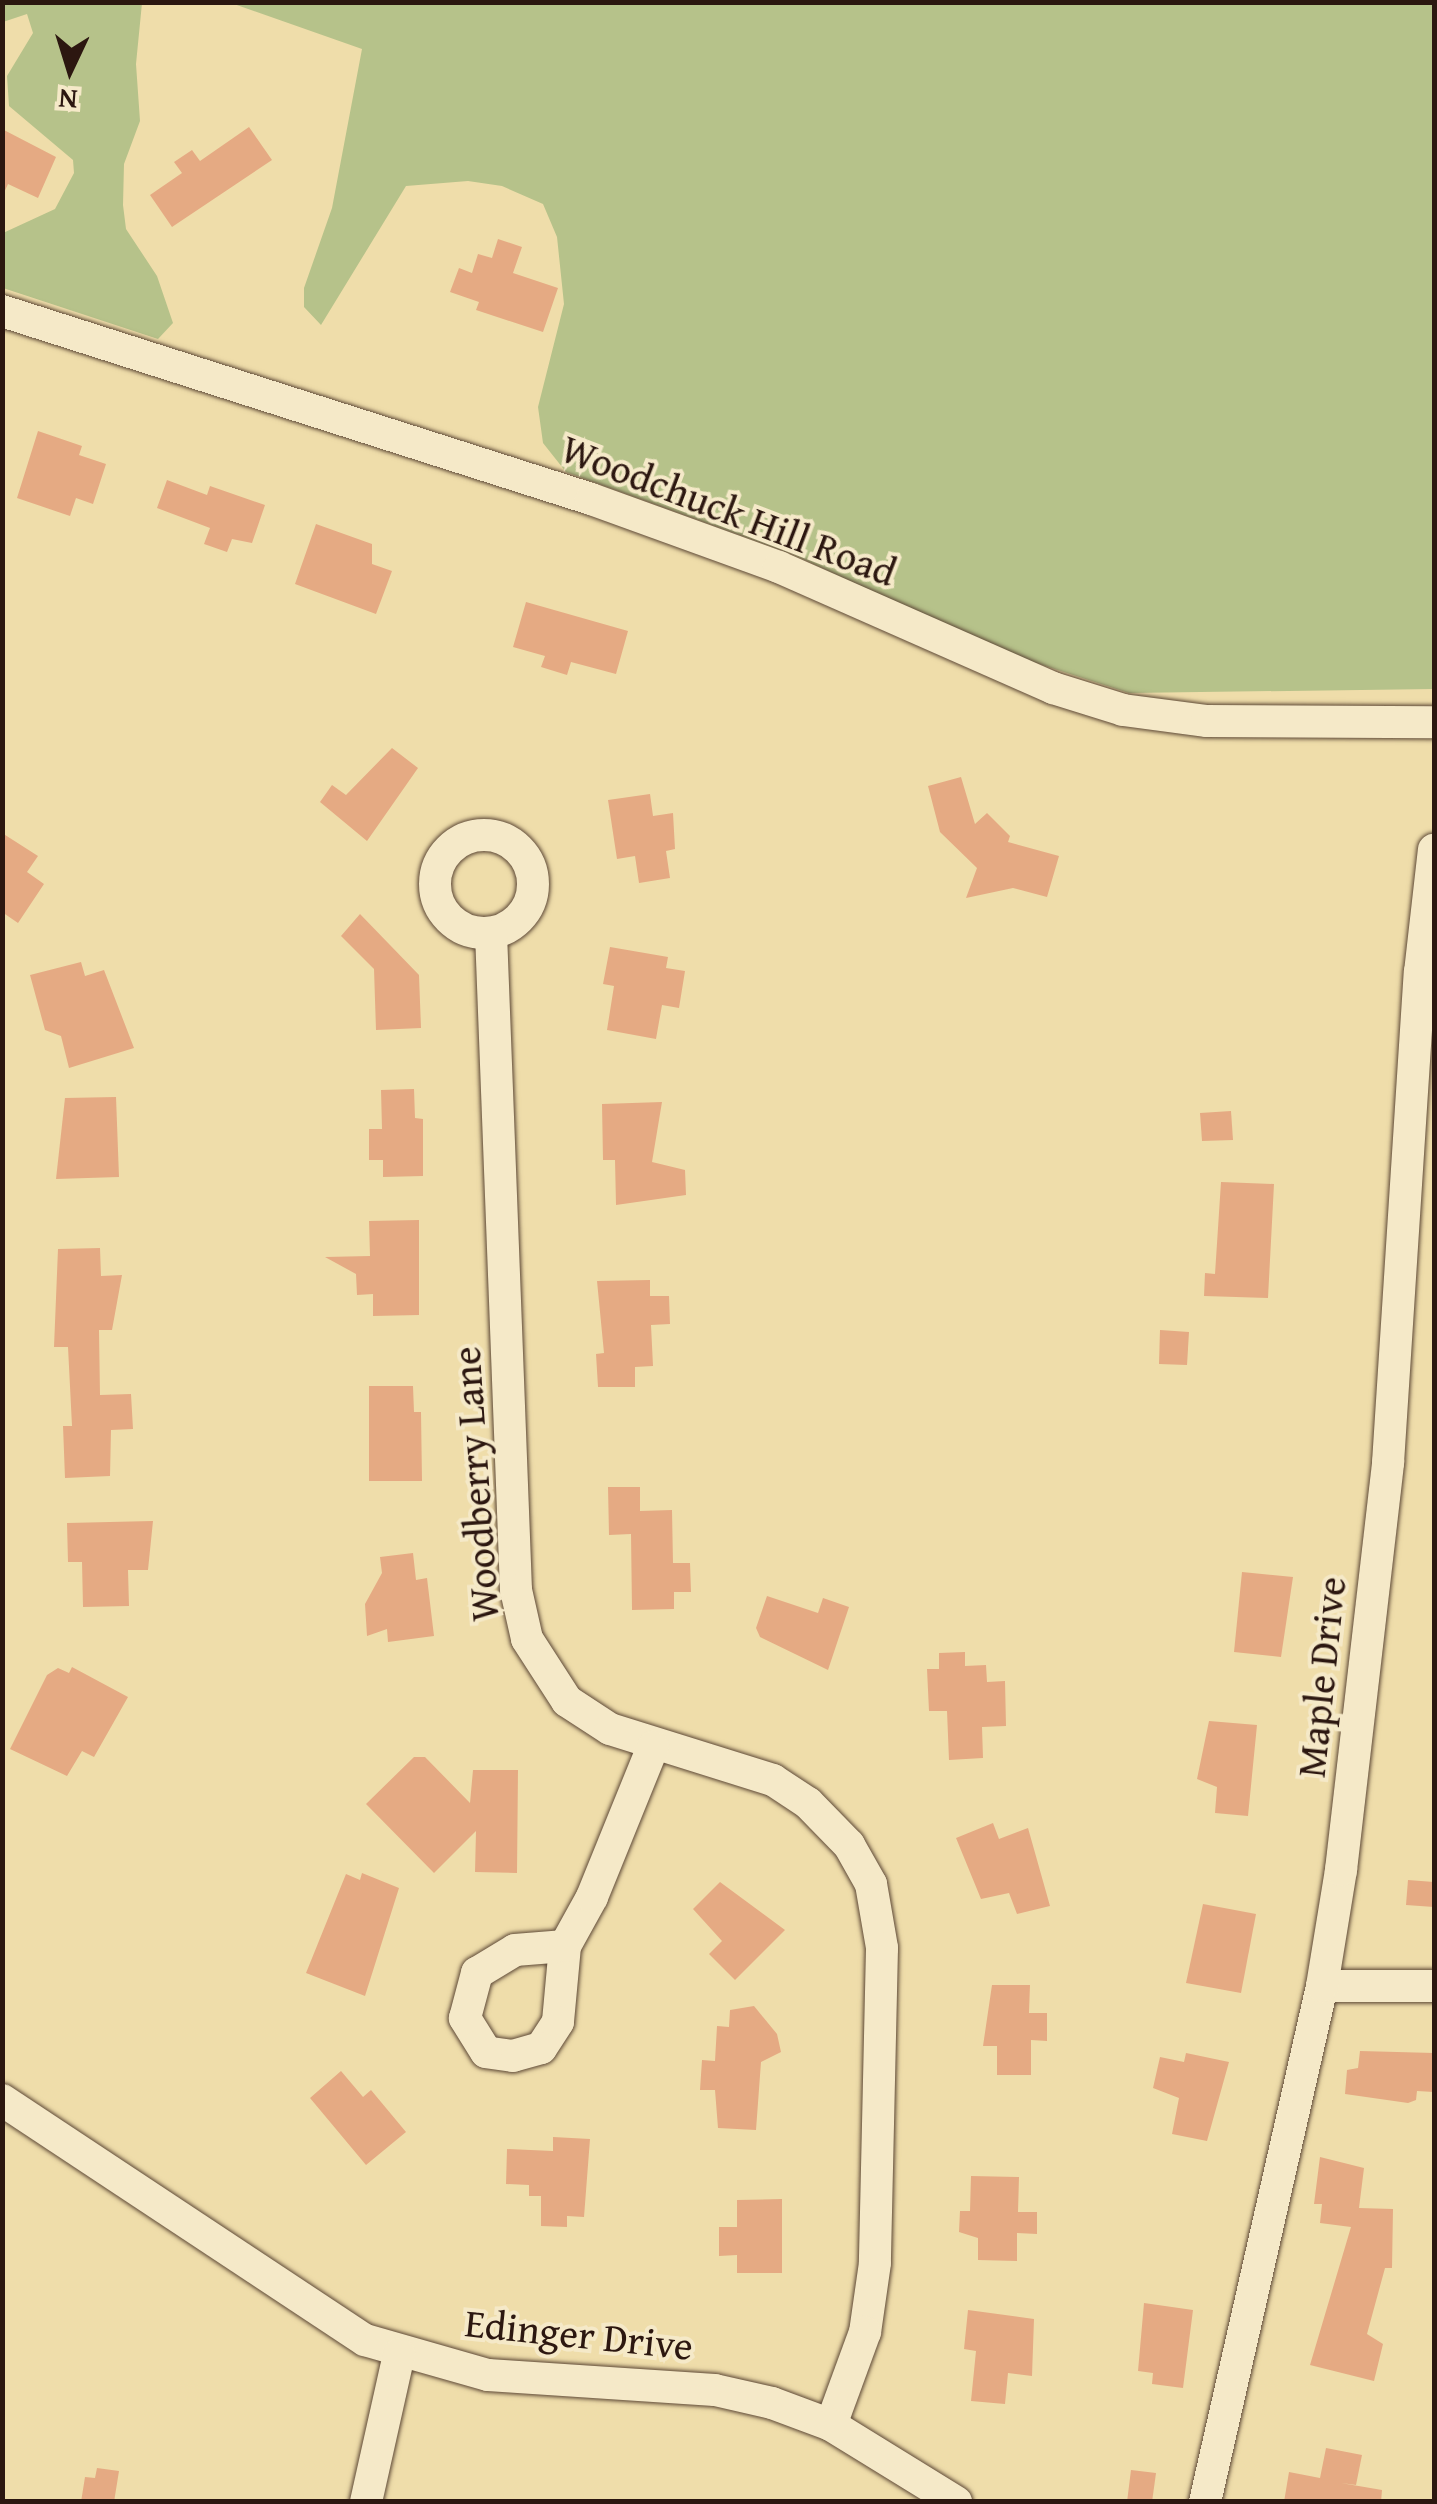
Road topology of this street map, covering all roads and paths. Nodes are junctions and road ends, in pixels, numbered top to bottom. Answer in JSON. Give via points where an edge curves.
{"nodes":[{"id":1,"x":2,"y":311,"type":"edge"},
{"id":2,"x":1434,"y":722,"type":"edge"},
{"id":3,"x":1434,"y":850,"type":"edge"},
{"id":4,"x":491,"y":933,"type":"dead end"},
{"id":5,"x":653,"y":1746,"type":"junction"},
{"id":6,"x":565,"y":1946,"type":"dead end"},
{"id":7,"x":1322,"y":1986,"type":"junction"},
{"id":8,"x":1434,"y":1986,"type":"edge"},
{"id":9,"x":2,"y":2100,"type":"edge"},
{"id":10,"x":399,"y":2354,"type":"junction"},
{"id":11,"x":831,"y":2425,"type":"junction"},
{"id":12,"x":366,"y":2502,"type":"edge"},
{"id":13,"x":956,"y":2502,"type":"edge"},
{"id":14,"x":1205,"y":2502,"type":"edge"}],
"edges":[{"from":1,"to":2,"type":"street","name":"Woodchuck Hill Road","via":[[591,500],[779,567],[1052,688],[1123,710],[1207,721]]},
{"from":3,"to":7,"type":"street","name":"Maple Drive","via":[[1388,1464]]},
{"from":4,"to":5,"type":"street","name":"Woodberry Lane","via":[[516,1590],[527,1639],[567,1700],[610,1729]]},
{"from":5,"to":6,"type":"street"},
{"from":5,"to":11,"type":"street","name":"Woodberry Lane","via":[[773,1780],[850,1844],[872,1884],[882,1948],[875,2263],[864,2332]]},
{"from":7,"to":8,"type":"street"},
{"from":7,"to":14,"type":"street","name":"Maple Drive"},
{"from":9,"to":10,"type":"street","name":"Edinger Drive","via":[[365,2340]]},
{"from":10,"to":11,"type":"street","name":"Edinger Drive","via":[[488,2374],[714,2390]]},
{"from":10,"to":12,"type":"street"},
{"from":11,"to":13,"type":"street","name":"Edinger Drive"}]}
